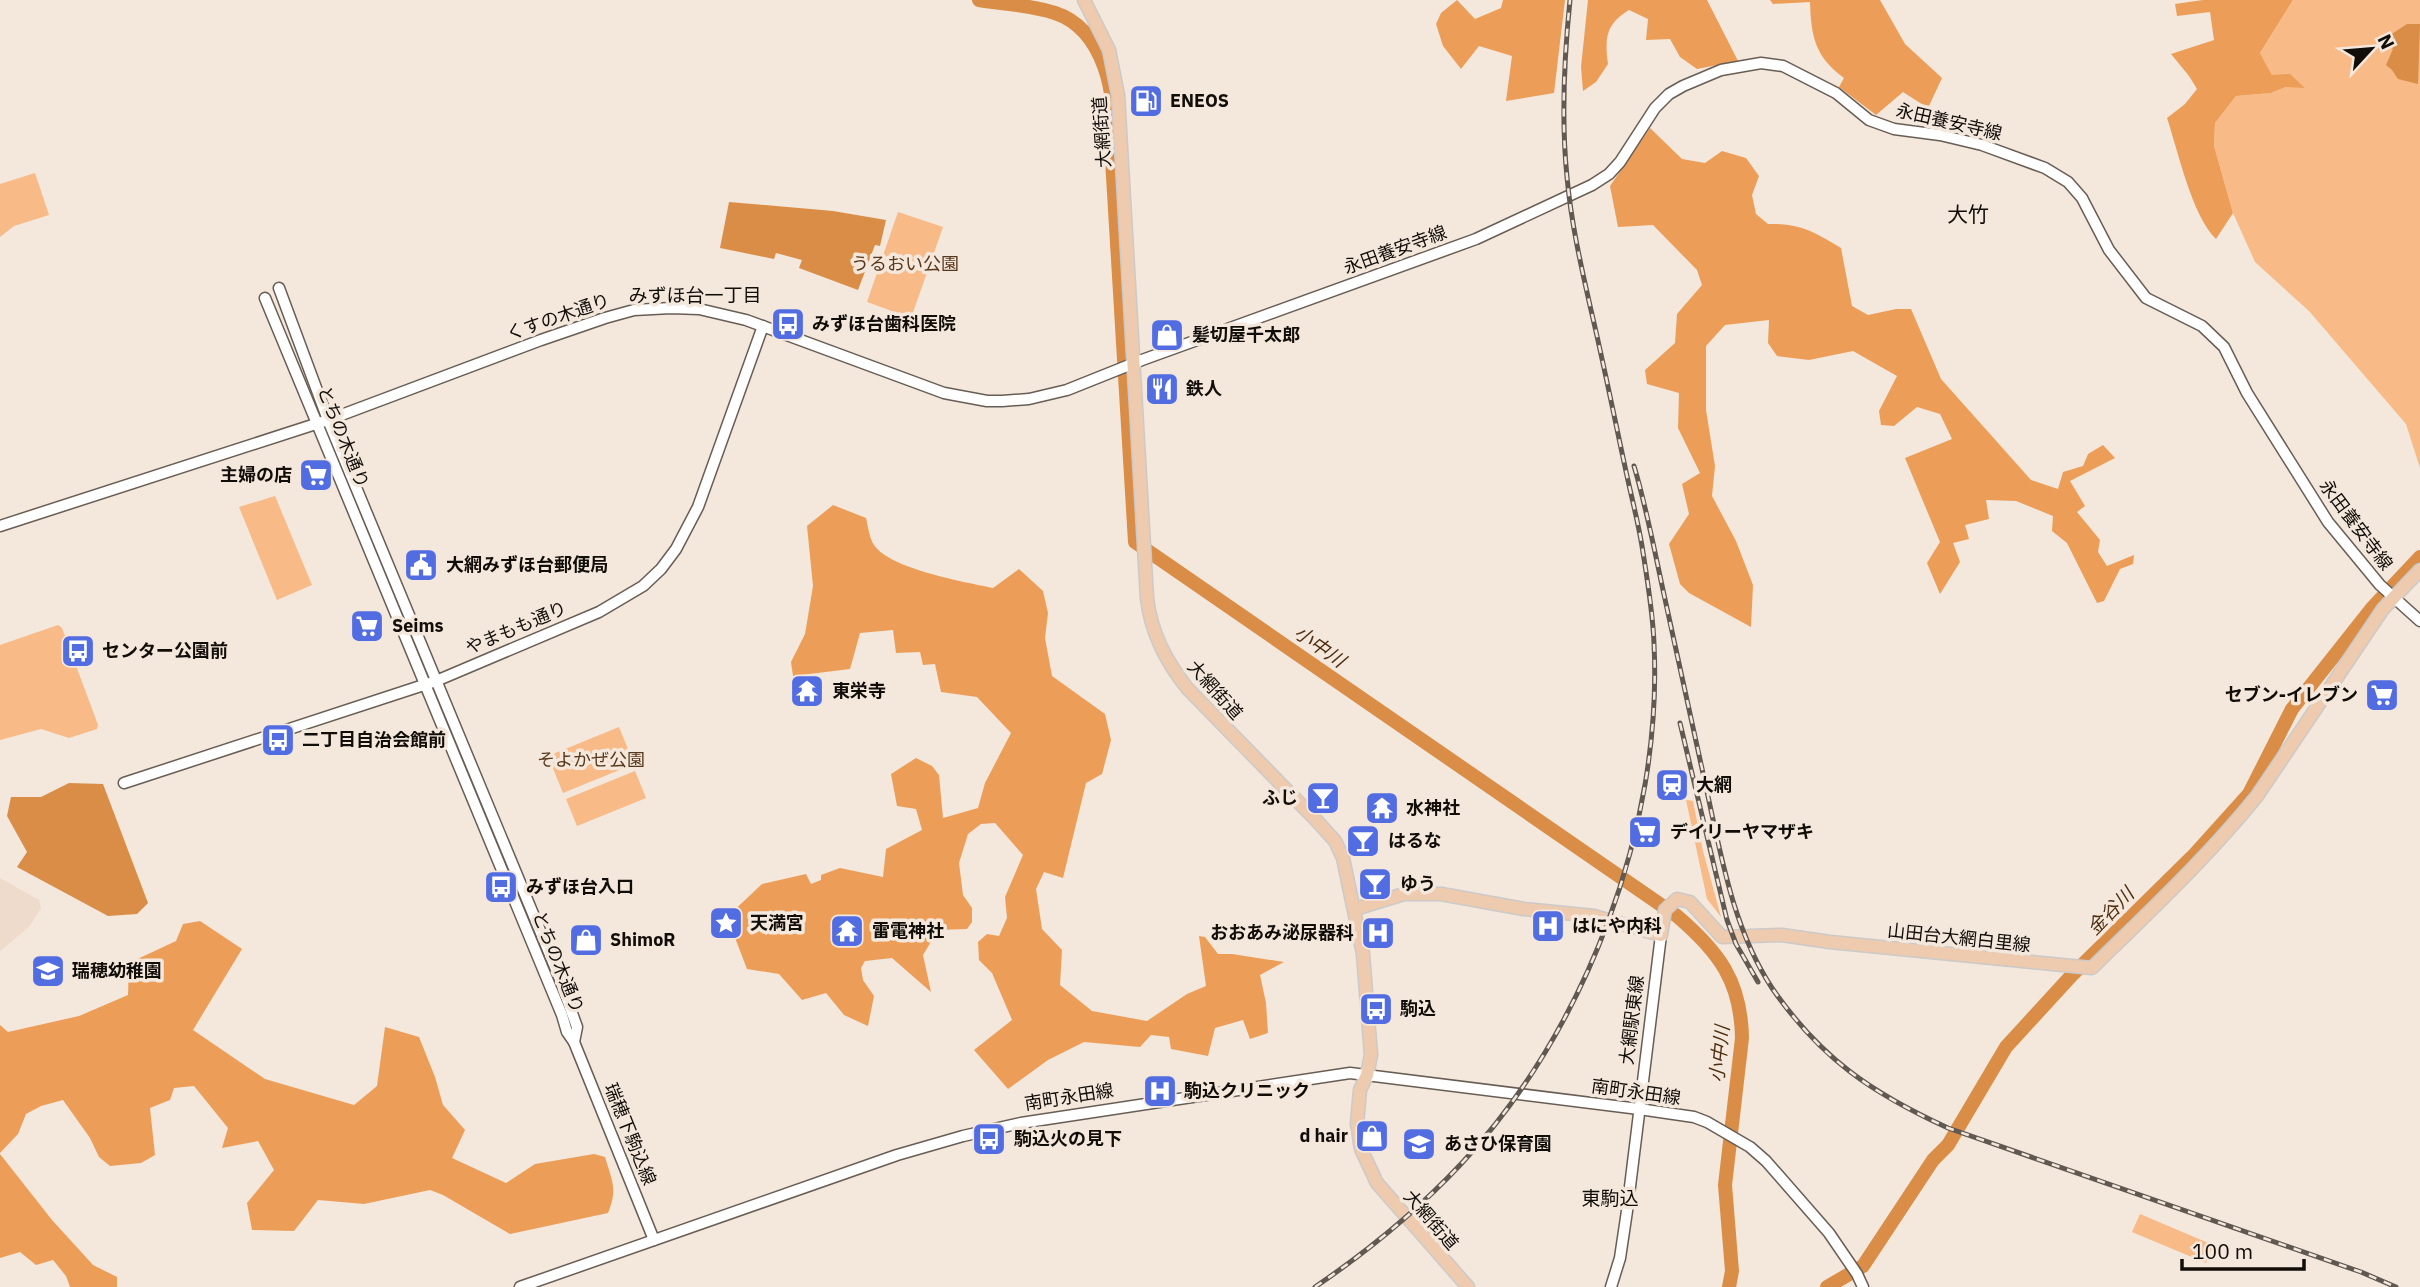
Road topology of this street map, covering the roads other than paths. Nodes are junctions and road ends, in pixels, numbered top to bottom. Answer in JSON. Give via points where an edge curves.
{"nodes":[{"id":1,"x":1084,"y":0,"type":"edge"},
{"id":2,"x":279,"y":288,"type":"dead end"},
{"id":3,"x":265,"y":298,"type":"dead end"},
{"id":4,"x":763,"y":326,"type":"junction"},
{"id":5,"x":1135,"y":365,"type":"junction"},
{"id":6,"x":323,"y":421,"type":"junction"},
{"id":7,"x":0,"y":526,"type":"edge"},
{"id":8,"x":2420,"y":570,"type":"edge"},
{"id":9,"x":2393,"y":598,"type":"junction"},
{"id":10,"x":2420,"y":621,"type":"edge"},
{"id":11,"x":431,"y":682,"type":"junction"},
{"id":12,"x":124,"y":783,"type":"dead end"},
{"id":13,"x":1355,"y":909,"type":"junction"},
{"id":14,"x":1661,"y":935,"type":"junction"},
{"id":15,"x":574,"y":1042,"type":"joint"},
{"id":16,"x":1367,"y":1074,"type":"junction"},
{"id":17,"x":1639,"y":1109,"type":"junction"},
{"id":18,"x":654,"y":1240,"type":"junction"},
{"id":19,"x":520,"y":1287,"type":"edge"},
{"id":20,"x":1468,"y":1287,"type":"edge"},
{"id":21,"x":1611,"y":1287,"type":"edge"},
{"id":22,"x":1863,"y":1287,"type":"edge"}],
"edges":[{"from":1,"to":5,"type":"main road","name":"大網街道","via":[[1108,50],[1117,87]]},
{"from":2,"to":6,"type":"street","name":"とちの木通り"},
{"from":3,"to":6,"type":"street","name":"とちの木通り"},
{"from":4,"to":5,"type":"street","name":"くすの木通り","via":[[944,393],[987,401],[1029,399],[1067,390]]},
{"from":4,"to":6,"type":"street","name":"くすの木通り","via":[[699,309],[634,310]]},
{"from":4,"to":11,"type":"street","name":"やまもも通り","via":[[698,507],[661,569],[643,586],[599,612]]},
{"from":5,"to":9,"type":"street","name":"永田養安寺線","via":[[1476,239],[1592,185],[1620,162],[1669,94],[1721,70],[1773,63],[1836,93],[1869,120],[1982,145],[2026,159],[2068,183],[2146,298],[2202,326],[2224,347],[2312,499]]},
{"from":5,"to":13,"type":"main road","name":"大網街道","via":[[1149,612],[1169,664],[1335,841]]},
{"from":6,"to":7,"type":"street","name":"くすの木通り"},
{"from":6,"to":11,"type":"street","name":"とちの木通り"},
{"from":8,"to":9,"type":"main road","name":"山田台大網白里線"},
{"from":9,"to":10,"type":"street","name":"永田養安寺線"},
{"from":9,"to":14,"type":"main road","name":"山田台大網白里線","via":[[2257,796],[2214,848],[2092,968],[1782,934],[1722,937],[1690,902],[1677,899],[1665,910]]},
{"from":11,"to":12,"type":"street","name":"やまもも通り"},
{"from":11,"to":15,"type":"street","name":"とちの木通り","via":[[558,974],[577,1027]]},
{"from":13,"to":14,"type":"main road","via":[[1404,894],[1441,894],[1594,916]]},
{"from":13,"to":16,"type":"main road","name":"大網街道","via":[[1367,1000],[1371,1055]]},
{"from":14,"to":17,"type":"street","name":"大網駅東線"},
{"from":15,"to":18,"type":"street","name":"瑞穂下駒込線"},
{"from":16,"to":17,"type":"street","name":"南町永田線"},
{"from":16,"to":18,"type":"street","name":"南町永田線","via":[[1204,1094],[978,1132],[897,1155]]},
{"from":16,"to":20,"type":"main road","name":"大網街道","via":[[1360,1090],[1357,1124],[1370,1173]]},
{"from":17,"to":21,"type":"street","name":"大網駅東線","via":[[1621,1249]]},
{"from":17,"to":22,"type":"street","name":"南町永田線","via":[[1694,1118],[1759,1153],[1829,1233]]},
{"from":18,"to":19,"type":"street","name":"南町永田線"}]}
